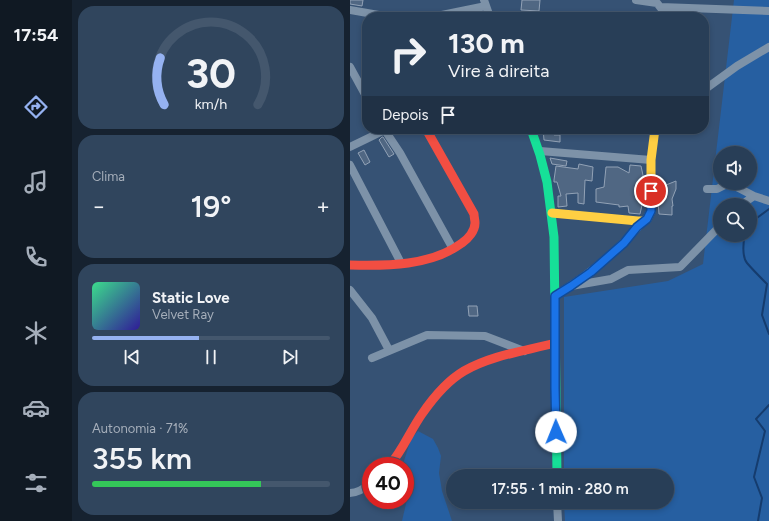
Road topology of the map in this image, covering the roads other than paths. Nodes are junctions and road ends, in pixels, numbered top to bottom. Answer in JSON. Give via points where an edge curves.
{"nodes":[{"id":1,"x":636,"y":0,"type":"edge"},
{"id":2,"x":485,"y":3,"type":"edge"},
{"id":3,"x":661,"y":7,"type":"junction"},
{"id":4,"x":350,"y":10,"type":"edge"},
{"id":5,"x":769,"y":11,"type":"edge"},
{"id":6,"x":362,"y":12,"type":"edge"},
{"id":7,"x":451,"y":12,"type":"edge"},
{"id":8,"x":663,"y":12,"type":"edge"},
{"id":9,"x":769,"y":47,"type":"edge"},
{"id":10,"x":350,"y":67,"type":"edge"},
{"id":11,"x":709,"y":86,"type":"edge"},
{"id":12,"x":362,"y":89,"type":"edge"},
{"id":13,"x":375,"y":134,"type":"edge"},
{"id":14,"x":388,"y":134,"type":"edge"},
{"id":15,"x":429,"y":134,"type":"edge"},
{"id":16,"x":533,"y":134,"type":"edge"},
{"id":17,"x":654,"y":134,"type":"edge"},
{"id":18,"x":350,"y":147,"type":"edge"},
{"id":19,"x":540,"y":150,"type":"junction"},
{"id":20,"x":651,"y":160,"type":"junction"},
{"id":21,"x":350,"y":165,"type":"edge"},
{"id":22,"x":707,"y":189,"type":"dead end"},
{"id":23,"x":713,"y":189,"type":"edge"},
{"id":24,"x":742,"y":190,"type":"edge"},
{"id":25,"x":754,"y":196,"type":"junction"},
{"id":26,"x":751,"y":198,"type":"edge"},
{"id":27,"x":769,"y":201,"type":"edge"},
{"id":28,"x":552,"y":213,"type":"junction"},
{"id":29,"x":647,"y":219,"type":"junction"},
{"id":30,"x":713,"y":233,"type":"edge"},
{"id":31,"x":453,"y":249,"type":"junction"},
{"id":32,"x":401,"y":263,"type":"junction"},
{"id":33,"x":350,"y":265,"type":"edge"},
{"id":34,"x":571,"y":286,"type":"junction"},
{"id":35,"x":350,"y":290,"type":"edge"},
{"id":36,"x":555,"y":296,"type":"junction"},
{"id":37,"x":555,"y":343,"type":"junction"},
{"id":38,"x":389,"y":350,"type":"junction"},
{"id":39,"x":525,"y":351,"type":"junction"},
{"id":40,"x":372,"y":358,"type":"dead end"},
{"id":41,"x":398,"y":457,"type":"edge"},
{"id":42,"x":557,"y":469,"type":"edge"},
{"id":43,"x":362,"y":490,"type":"edge"},
{"id":44,"x":350,"y":493,"type":"edge"},
{"id":45,"x":557,"y":509,"type":"edge"},
{"id":46,"x":558,"y":521,"type":"edge"}],
"edges":[{"from":1,"to":3,"type":"street","via":[[657,3]]},
{"from":2,"to":7,"type":"street"},
{"from":3,"to":5,"type":"street"},
{"from":3,"to":8,"type":"street"},
{"from":4,"to":6,"type":"street"},
{"from":9,"to":11,"type":"street"},
{"from":10,"to":12,"type":"street"},
{"from":13,"to":18,"type":"street"},
{"from":14,"to":31,"type":"street"},
{"from":15,"to":31,"type":"street","via":[[476,220],[469,237]]},
{"from":16,"to":19,"type":"street"},
{"from":17,"to":20,"type":"street"},
{"from":19,"to":20,"type":"street"},
{"from":19,"to":28,"type":"street"},
{"from":20,"to":29,"type":"street","via":[[651,211]]},
{"from":21,"to":32,"type":"street"},
{"from":22,"to":23,"type":"street"},
{"from":24,"to":25,"type":"street"},
{"from":25,"to":26,"type":"street"},
{"from":25,"to":27,"type":"street"},
{"from":28,"to":29,"type":"street","via":[[638,221]]},
{"from":28,"to":36,"type":"street"},
{"from":29,"to":34,"type":"street","via":[[591,272]]},
{"from":30,"to":34,"type":"street","via":[[680,267],[628,270],[611,279]]},
{"from":31,"to":32,"type":"street","via":[[432,258]]},
{"from":32,"to":33,"type":"street"},
{"from":34,"to":36,"type":"street"},
{"from":35,"to":38,"type":"street","via":[[372,318]]},
{"from":36,"to":37,"type":"street"},
{"from":37,"to":39,"type":"street"},
{"from":37,"to":42,"type":"street"},
{"from":38,"to":39,"type":"street","via":[[427,335],[485,336]]},
{"from":38,"to":40,"type":"street"},
{"from":39,"to":41,"type":"street","via":[[483,363],[464,371],[451,381],[426,408]]},
{"from":43,"to":44,"type":"street"},
{"from":45,"to":46,"type":"street"}]}
